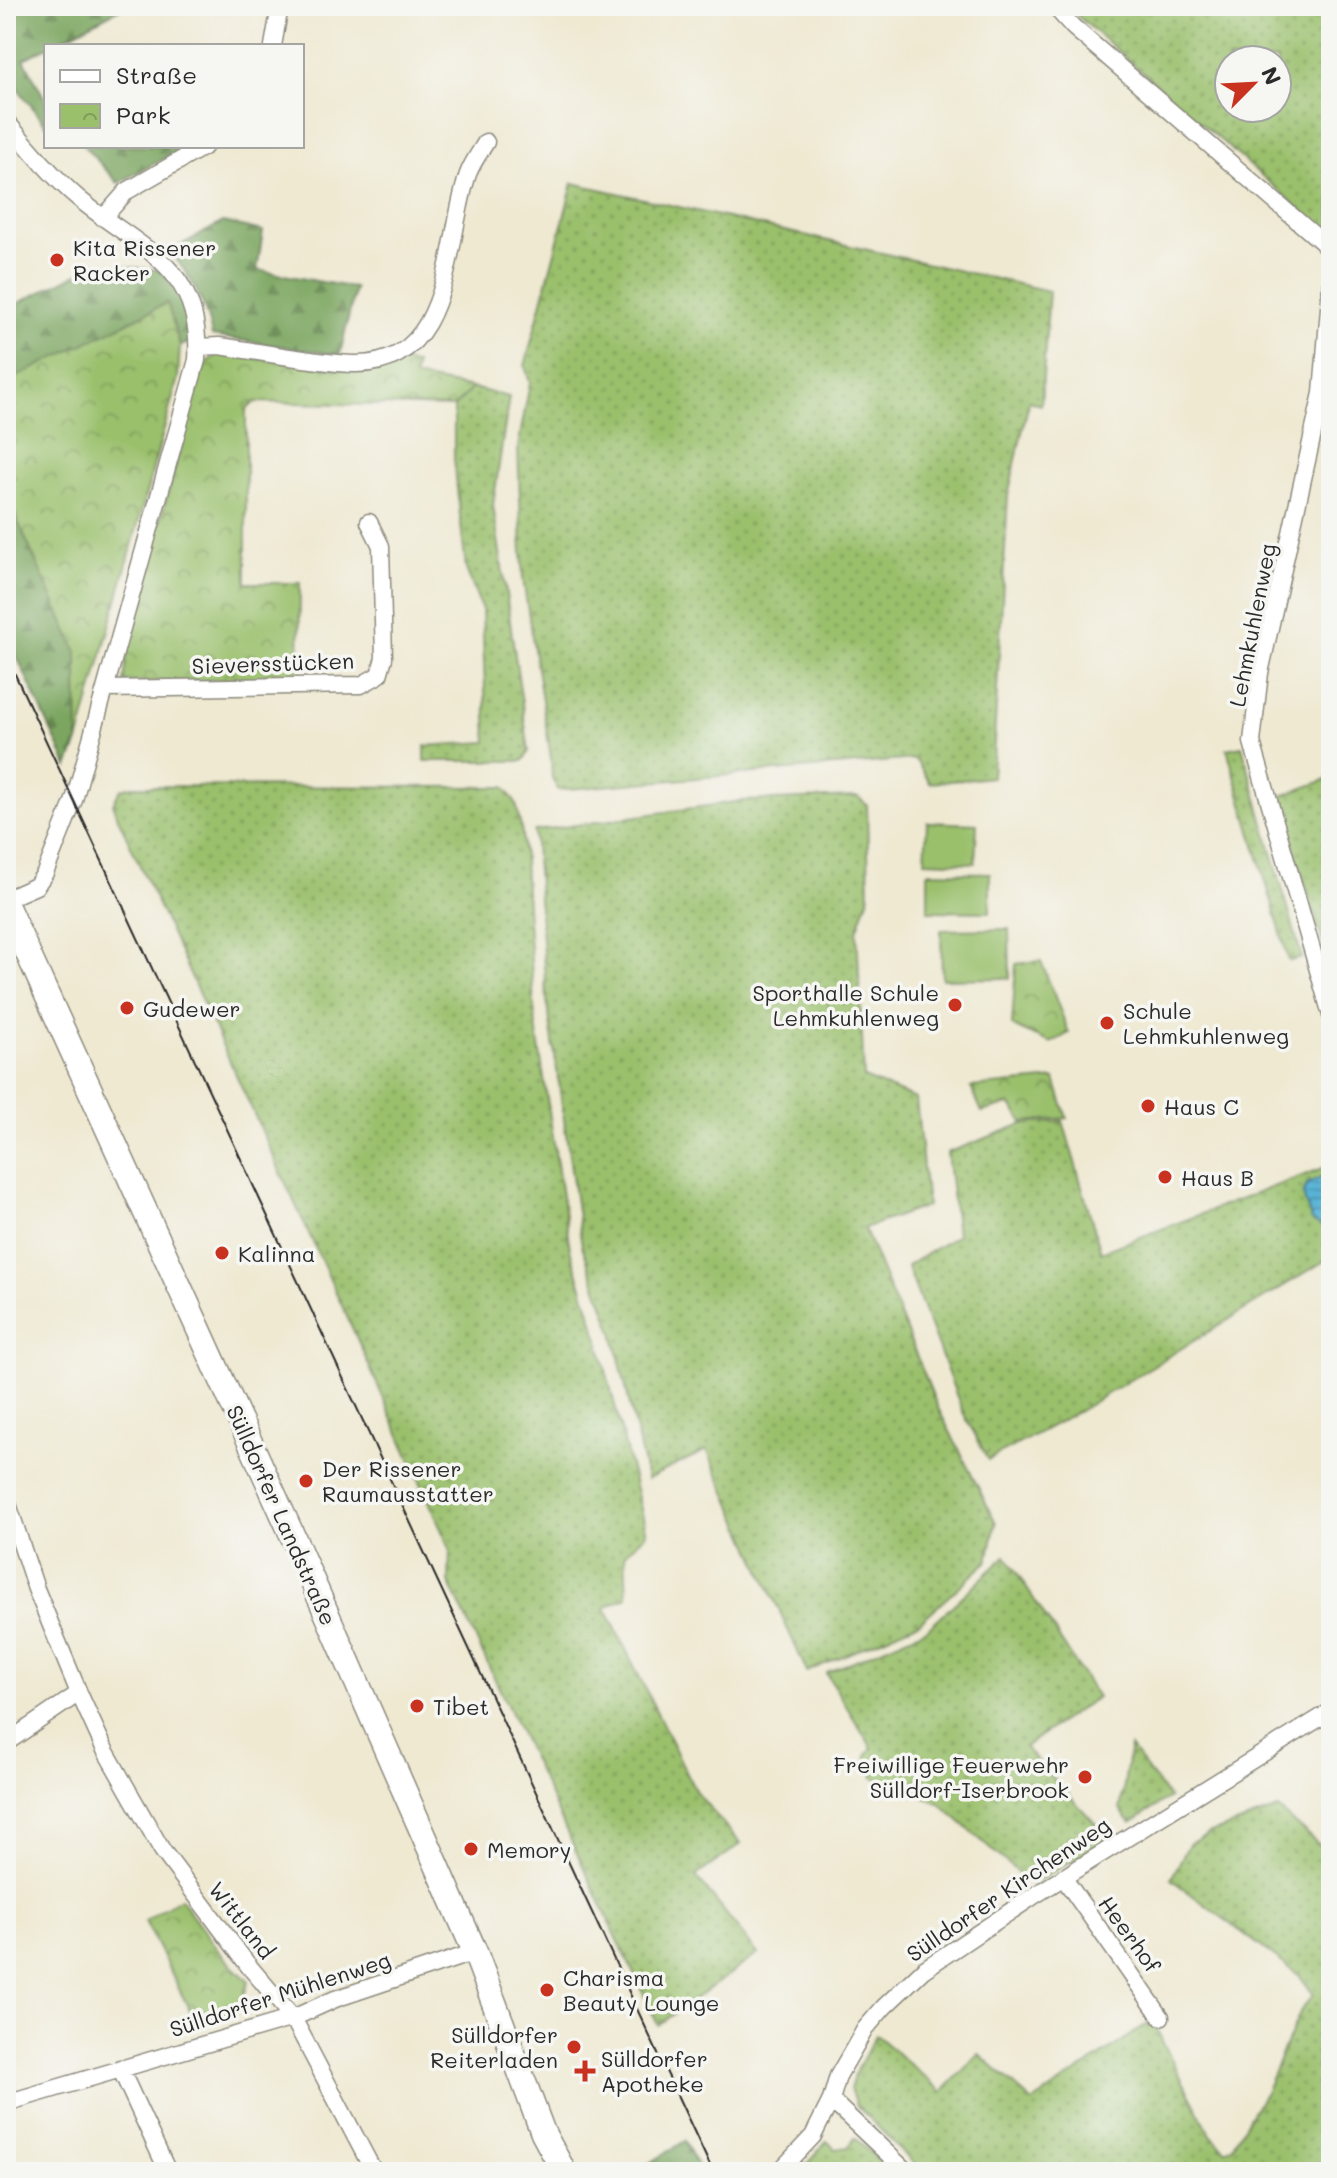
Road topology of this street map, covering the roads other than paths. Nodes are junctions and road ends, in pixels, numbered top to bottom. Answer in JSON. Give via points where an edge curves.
{"nodes":[{"id":1,"x":280,"y":6,"type":"edge"},
{"id":2,"x":1054,"y":6,"type":"edge"},
{"id":3,"x":273,"y":44,"type":"edge"},
{"id":4,"x":6,"y":121,"type":"edge"},
{"id":5,"x":486,"y":142,"type":"dead end"},
{"id":6,"x":202,"y":148,"type":"edge"},
{"id":7,"x":103,"y":218,"type":"junction"},
{"id":8,"x":1331,"y":271,"type":"edge"},
{"id":9,"x":1331,"y":284,"type":"edge"},
{"id":10,"x":198,"y":347,"type":"junction"},
{"id":11,"x":369,"y":522,"type":"dead end"},
{"id":12,"x":106,"y":689,"type":"junction"},
{"id":13,"x":6,"y":902,"type":"edge"},
{"id":14,"x":1331,"y":1015,"type":"edge"},
{"id":15,"x":6,"y":1498,"type":"edge"},
{"id":16,"x":79,"y":1693,"type":"junction"},
{"id":17,"x":1331,"y":1711,"type":"edge"},
{"id":18,"x":6,"y":1743,"type":"edge"},
{"id":19,"x":1063,"y":1877,"type":"junction"},
{"id":20,"x":475,"y":1952,"type":"junction"},
{"id":21,"x":1161,"y":2017,"type":"dead end"},
{"id":22,"x":293,"y":2018,"type":"junction"},
{"id":23,"x":120,"y":2068,"type":"junction"},
{"id":24,"x":831,"y":2100,"type":"junction"},
{"id":25,"x":6,"y":2103,"type":"edge"},
{"id":26,"x":543,"y":2133,"type":"junction"},
{"id":27,"x":165,"y":2170,"type":"edge"},
{"id":28,"x":374,"y":2172,"type":"edge"},
{"id":29,"x":542,"y":2172,"type":"edge"},
{"id":30,"x":564,"y":2172,"type":"edge"},
{"id":31,"x":779,"y":2172,"type":"edge"},
{"id":32,"x":907,"y":2172,"type":"edge"}],
"edges":[{"from":1,"to":3,"type":"street"},
{"from":2,"to":8,"type":"street","via":[[1322,242]]},
{"from":4,"to":7,"type":"street"},
{"from":5,"to":10,"type":"street","via":[[468,173],[434,314],[407,349],[355,364]]},
{"from":6,"to":7,"type":"street","via":[[127,191]]},
{"from":7,"to":10,"type":"street","via":[[175,275],[194,311]]},
{"from":9,"to":14,"type":"street","name":"Lehmkuhlenweg","via":[[1322,393],[1260,673],[1252,742]]},
{"from":10,"to":12,"type":"street"},
{"from":11,"to":12,"type":"street","name":"Sieversstücken","via":[[381,546],[384,658],[379,675],[361,685]]},
{"from":12,"to":13,"type":"street","via":[[74,800],[45,873],[36,886]]},
{"from":13,"to":20,"type":"main road","name":"Sülldorfer Landstraße"},
{"from":15,"to":16,"type":"street","name":"Wittland"},
{"from":16,"to":18,"type":"street"},
{"from":16,"to":22,"type":"street","name":"Wittland","via":[[162,1850]]},
{"from":17,"to":19,"type":"street","name":"Sülldorfer Kirchenweg"},
{"from":19,"to":21,"type":"street","name":"Heerhof"},
{"from":19,"to":24,"type":"street","name":"Sülldorfer Kirchenweg","via":[[947,1952],[884,2007],[849,2055]]},
{"from":20,"to":22,"type":"street","name":"Sülldorfer Mühlenweg"},
{"from":20,"to":26,"type":"main road","name":"Sülldorfer Landstraße"},
{"from":22,"to":23,"type":"street","name":"Sülldorfer Mühlenweg"},
{"from":22,"to":28,"type":"street","name":"Wittland"},
{"from":23,"to":25,"type":"street","name":"Sülldorfer Mühlenweg"},
{"from":23,"to":27,"type":"street"},
{"from":24,"to":31,"type":"street","name":"Sülldorfer Kirchenweg","via":[[813,2136]]},
{"from":24,"to":32,"type":"street"},
{"from":26,"to":29,"type":"main road","name":"Sülldorfer Landstraße"},
{"from":26,"to":30,"type":"main road","name":"Sülldorfer Landstraße"}]}
